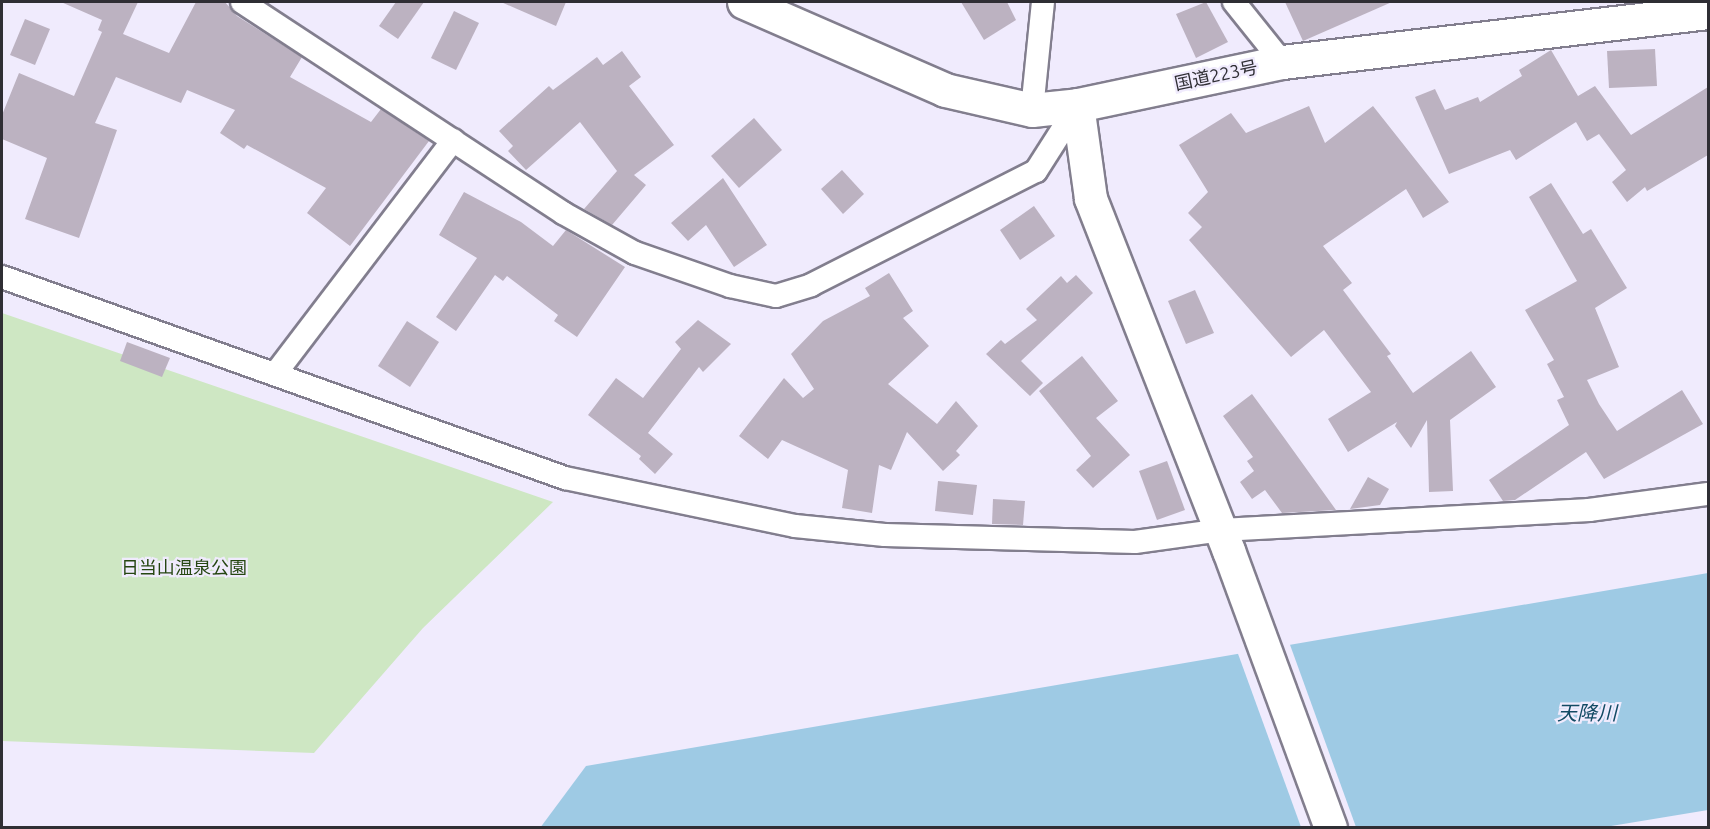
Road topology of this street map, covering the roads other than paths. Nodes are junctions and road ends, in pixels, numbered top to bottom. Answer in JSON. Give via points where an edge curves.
{"nodes":[{"id":1,"x":242,"y":2,"type":"edge"},
{"id":2,"x":744,"y":2,"type":"edge"},
{"id":3,"x":1043,"y":2,"type":"edge"},
{"id":4,"x":1234,"y":2,"type":"edge"},
{"id":5,"x":271,"y":8,"type":"edge"},
{"id":6,"x":1708,"y":12,"type":"edge"},
{"id":7,"x":1282,"y":62,"type":"junction"},
{"id":8,"x":1078,"y":105,"type":"junction"},
{"id":9,"x":1032,"y":110,"type":"junction"},
{"id":10,"x":453,"y":140,"type":"junction"},
{"id":11,"x":2,"y":277,"type":"edge"},
{"id":12,"x":275,"y":374,"type":"junction"},
{"id":13,"x":1708,"y":494,"type":"edge"},
{"id":14,"x":1225,"y":541,"type":"junction"},
{"id":15,"x":1331,"y":828,"type":"edge"}],
"edges":[{"from":1,"to":5,"type":"street"},
{"from":2,"to":9,"type":"highway","name":"国道223号","via":[[945,90]]},
{"from":3,"to":9,"type":"street"},
{"from":4,"to":7,"type":"street"},
{"from":5,"to":10,"type":"street"},
{"from":6,"to":7,"type":"highway","name":"国道223号"},
{"from":7,"to":8,"type":"highway","name":"国道223号"},
{"from":8,"to":9,"type":"highway","name":"国道223号"},
{"from":8,"to":10,"type":"street","via":[[1036,171],[811,285],[776,296],[730,286],[635,253],[563,213]]},
{"from":8,"to":14,"type":"street","via":[[1091,199]]},
{"from":10,"to":12,"type":"street"},
{"from":11,"to":12,"type":"street"},
{"from":12,"to":14,"type":"street","via":[[565,478],[795,526],[885,535]]},
{"from":13,"to":14,"type":"street","via":[[1590,510]]},
{"from":14,"to":15,"type":"street"}]}
